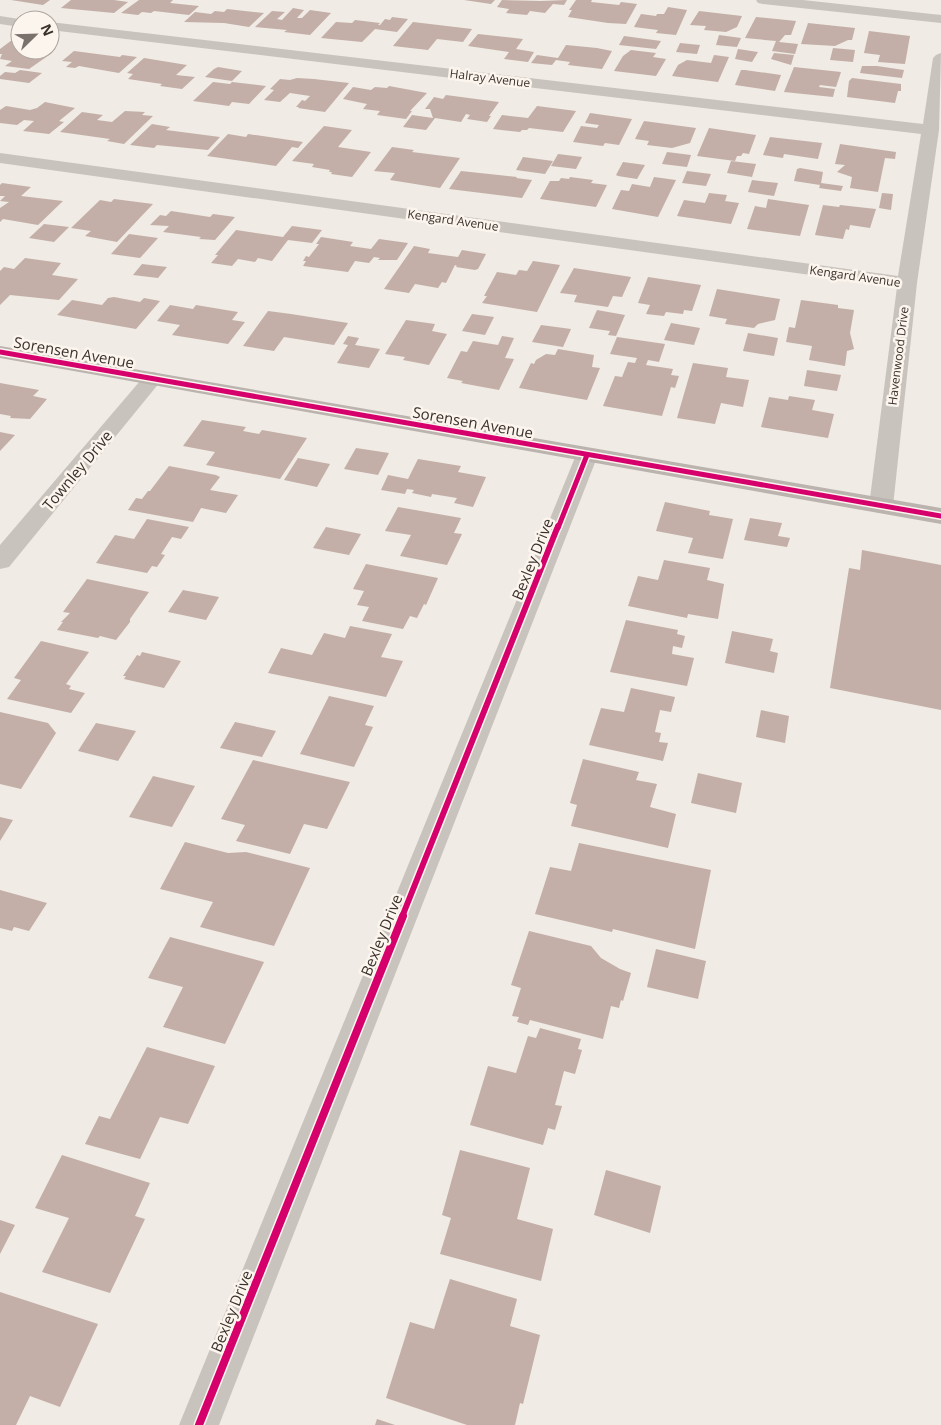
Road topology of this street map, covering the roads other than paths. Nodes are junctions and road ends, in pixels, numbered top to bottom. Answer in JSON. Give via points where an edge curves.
{"nodes":[{"id":1,"x":763,"y":0,"type":"edge"},
{"id":2,"x":941,"y":19,"type":"edge"},
{"id":3,"x":60,"y":27,"type":"edge"},
{"id":4,"x":941,"y":58,"type":"edge"},
{"id":5,"x":931,"y":130,"type":"junction"},
{"id":6,"x":0,"y":158,"type":"edge"},
{"id":7,"x":907,"y":283,"type":"junction"},
{"id":8,"x":0,"y":352,"type":"edge"},
{"id":9,"x":153,"y":378,"type":"junction"},
{"id":10,"x":587,"y":455,"type":"junction"},
{"id":11,"x":881,"y":506,"type":"junction"},
{"id":12,"x":941,"y":516,"type":"edge"},
{"id":13,"x":0,"y":561,"type":"edge"},
{"id":14,"x":199,"y":1425,"type":"edge"}],
"edges":[{"from":1,"to":2,"type":"street"},
{"from":3,"to":5,"type":"street","name":"Halray Avenue"},
{"from":4,"to":5,"type":"street","name":"Havenwood Drive"},
{"from":5,"to":7,"type":"street","name":"Havenwood Drive"},
{"from":6,"to":7,"type":"street","name":"Kengard Avenue"},
{"from":7,"to":11,"type":"street","name":"Havenwood Drive"},
{"from":8,"to":9,"type":"street","name":"Sorensen Avenue"},
{"from":9,"to":10,"type":"street","name":"Sorensen Avenue"},
{"from":9,"to":13,"type":"street","name":"Townley Drive"},
{"from":10,"to":11,"type":"street","name":"Sorensen Avenue"},
{"from":10,"to":14,"type":"street","name":"Bexley Drive"},
{"from":11,"to":12,"type":"street","name":"Sorensen Avenue"}]}
